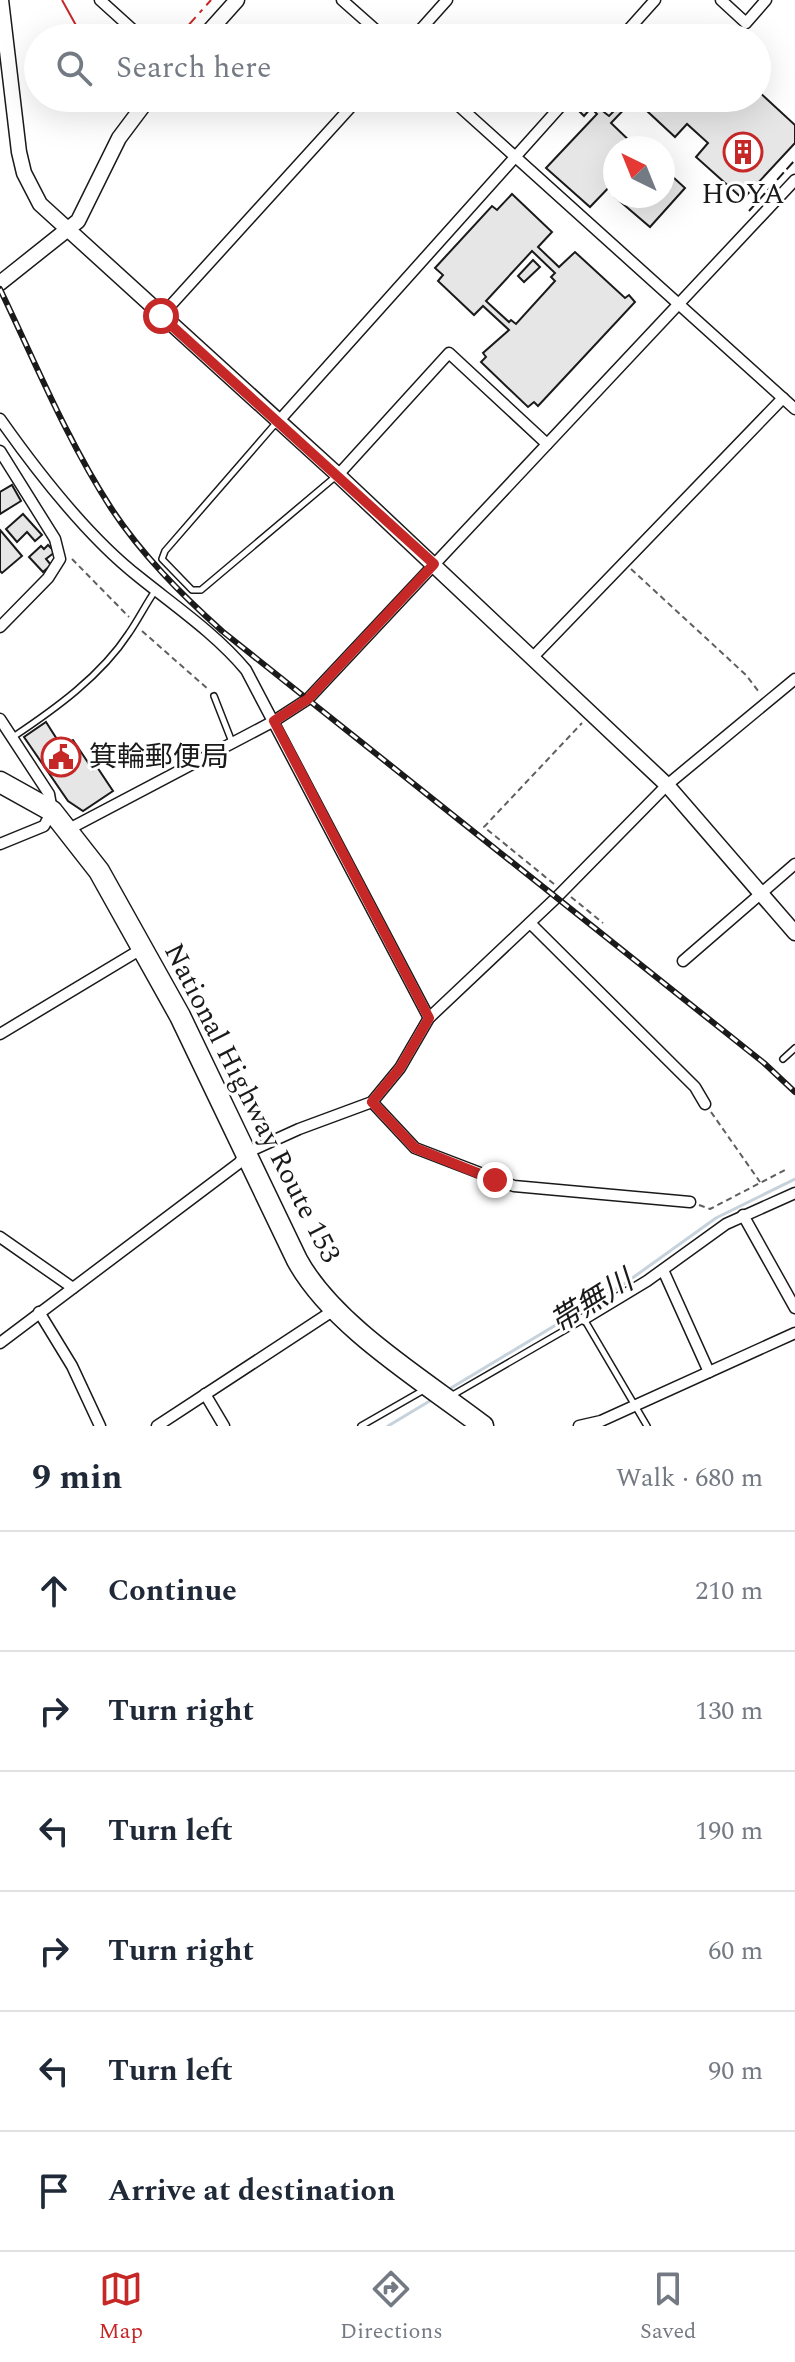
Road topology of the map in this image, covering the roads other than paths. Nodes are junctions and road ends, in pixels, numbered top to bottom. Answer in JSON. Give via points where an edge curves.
{"nodes":[{"id":1,"x":1,"y":0,"type":"edge"},
{"id":2,"x":100,"y":0,"type":"edge"},
{"id":3,"x":237,"y":0,"type":"edge"},
{"id":4,"x":342,"y":0,"type":"edge"},
{"id":5,"x":447,"y":0,"type":"edge"},
{"id":6,"x":655,"y":0,"type":"edge"},
{"id":7,"x":721,"y":0,"type":"edge"},
{"id":8,"x":766,"y":0,"type":"edge"},
{"id":9,"x":127,"y":24,"type":"edge"},
{"id":10,"x":216,"y":24,"type":"edge"},
{"id":11,"x":369,"y":24,"type":"edge"},
{"id":12,"x":426,"y":24,"type":"edge"},
{"id":13,"x":634,"y":24,"type":"edge"},
{"id":14,"x":138,"y":112,"type":"edge"},
{"id":15,"x":346,"y":112,"type":"edge"},
{"id":16,"x":465,"y":112,"type":"edge"},
{"id":17,"x":556,"y":112,"type":"edge"},
{"id":18,"x":515,"y":158,"type":"junction"},
{"id":19,"x":795,"y":180,"type":"edge"},
{"id":20,"x":68,"y":231,"type":"junction"},
{"id":21,"x":0,"y":283,"type":"edge"},
{"id":22,"x":677,"y":305,"type":"junction"},
{"id":23,"x":161,"y":316,"type":"junction"},
{"id":24,"x":783,"y":398,"type":"junction"},
{"id":25,"x":795,"y":409,"type":"edge"},
{"id":26,"x":0,"y":419,"type":"edge"},
{"id":27,"x":277,"y":423,"type":"junction"},
{"id":28,"x":547,"y":444,"type":"junction"},
{"id":29,"x":0,"y":451,"type":"edge"},
{"id":30,"x":338,"y":475,"type":"junction"},
{"id":31,"x":434,"y":564,"type":"junction"},
{"id":32,"x":156,"y":589,"type":"junction"},
{"id":33,"x":0,"y":627,"type":"edge"},
{"id":34,"x":533,"y":657,"type":"junction"},
{"id":35,"x":795,"y":679,"type":"edge"},
{"id":36,"x":214,"y":696,"type":"dead end"},
{"id":37,"x":0,"y":719,"type":"edge"},
{"id":38,"x":274,"y":721,"type":"junction"},
{"id":39,"x":13,"y":737,"type":"junction"},
{"id":40,"x":232,"y":742,"type":"junction"},
{"id":41,"x":0,"y":782,"type":"edge"},
{"id":42,"x":667,"y":785,"type":"junction"},
{"id":43,"x":52,"y":811,"type":"junction"},
{"id":44,"x":69,"y":829,"type":"junction"},
{"id":45,"x":0,"y":844,"type":"edge"},
{"id":46,"x":795,"y":864,"type":"edge"},
{"id":47,"x":761,"y":893,"type":"junction"},
{"id":48,"x":530,"y":923,"type":"junction"},
{"id":49,"x":795,"y":933,"type":"edge"},
{"id":50,"x":143,"y":948,"type":"junction"},
{"id":51,"x":683,"y":961,"type":"dead end"},
{"id":52,"x":429,"y":1018,"type":"junction"},
{"id":53,"x":0,"y":1034,"type":"edge"},
{"id":54,"x":795,"y":1048,"type":"edge"},
{"id":55,"x":783,"y":1059,"type":"dead end"},
{"id":56,"x":372,"y":1102,"type":"junction"},
{"id":57,"x":705,"y":1104,"type":"road end"},
{"id":58,"x":246,"y":1153,"type":"junction"},
{"id":59,"x":795,"y":1193,"type":"edge"},
{"id":60,"x":690,"y":1202,"type":"road end"},
{"id":61,"x":743,"y":1215,"type":"junction"},
{"id":62,"x":0,"y":1237,"type":"edge"},
{"id":63,"x":663,"y":1270,"type":"junction"},
{"id":64,"x":73,"y":1288,"type":"junction"},
{"id":65,"x":795,"y":1308,"type":"edge"},
{"id":66,"x":334,"y":1310,"type":"junction"},
{"id":67,"x":39,"y":1312,"type":"junction"},
{"id":68,"x":584,"y":1319,"type":"junction"},
{"id":69,"x":795,"y":1333,"type":"edge"},
{"id":70,"x":0,"y":1343,"type":"edge"},
{"id":71,"x":709,"y":1372,"type":"junction"},
{"id":72,"x":440,"y":1393,"type":"junction"},
{"id":73,"x":205,"y":1394,"type":"junction"},
{"id":74,"x":636,"y":1405,"type":"junction"},
{"id":75,"x":172,"y":1422,"type":"edge"},
{"id":76,"x":100,"y":1426,"type":"edge"},
{"id":77,"x":157,"y":1426,"type":"edge"},
{"id":78,"x":224,"y":1426,"type":"edge"},
{"id":79,"x":361,"y":1426,"type":"edge"},
{"id":80,"x":483,"y":1426,"type":"edge"},
{"id":81,"x":579,"y":1426,"type":"edge"},
{"id":82,"x":647,"y":1426,"type":"edge"}],
"edges":[{"from":1,"to":20,"type":"street","via":[[24,173],[40,204]]},
{"from":2,"to":9,"type":"street"},
{"from":3,"to":10,"type":"street"},
{"from":4,"to":11,"type":"street"},
{"from":5,"to":12,"type":"street"},
{"from":6,"to":13,"type":"street"},
{"from":7,"to":8,"type":"street","via":[[746,23]]},
{"from":14,"to":20,"type":"street"},
{"from":15,"to":23,"type":"street"},
{"from":16,"to":18,"type":"street"},
{"from":17,"to":18,"type":"street"},
{"from":18,"to":22,"type":"street"},
{"from":18,"to":27,"type":"street"},
{"from":19,"to":22,"type":"street"},
{"from":20,"to":21,"type":"street"},
{"from":20,"to":23,"type":"street"},
{"from":22,"to":24,"type":"street"},
{"from":22,"to":28,"type":"street"},
{"from":23,"to":27,"type":"street"},
{"from":24,"to":25,"type":"street"},
{"from":24,"to":34,"type":"street"},
{"from":26,"to":32,"type":"street","via":[[65,501]]},
{"from":27,"to":30,"type":"street"},
{"from":27,"to":30,"type":"lane","via":[[165,551],[162,559],[192,590],[201,590]]},
{"from":28,"to":30,"type":"street","via":[[449,353]]},
{"from":28,"to":31,"type":"street"},
{"from":29,"to":33,"type":"street","via":[[55,539],[60,559]]},
{"from":30,"to":31,"type":"street"},
{"from":31,"to":34,"type":"street"},
{"from":31,"to":38,"type":"street","via":[[308,699]]},
{"from":32,"to":38,"type":"street","via":[[232,653]]},
{"from":32,"to":39,"type":"lane","via":[[131,631],[101,666]]},
{"from":34,"to":42,"type":"street"},
{"from":35,"to":42,"type":"street"},
{"from":36,"to":40,"type":"lane"},
{"from":37,"to":39,"type":"street"},
{"from":38,"to":40,"type":"street"},
{"from":38,"to":52,"type":"street"},
{"from":39,"to":43,"type":"street","via":[[49,794]]},
{"from":40,"to":44,"type":"street"},
{"from":41,"to":43,"type":"highway","name":"National Highway Route 153"},
{"from":42,"to":47,"type":"street"},
{"from":42,"to":48,"type":"street"},
{"from":43,"to":44,"type":"highway","name":"National Highway Route 153"},
{"from":43,"to":45,"type":"street","via":[[44,826]]},
{"from":44,"to":50,"type":"highway","name":"National Highway Route 153"},
{"from":46,"to":47,"type":"street"},
{"from":47,"to":49,"type":"street"},
{"from":47,"to":51,"type":"street"},
{"from":48,"to":52,"type":"street"},
{"from":48,"to":57,"type":"street","via":[[687,1078]]},
{"from":50,"to":53,"type":"street"},
{"from":50,"to":58,"type":"highway","name":"National Highway Route 153"},
{"from":52,"to":56,"type":"street","via":[[400,1068]]},
{"from":54,"to":55,"type":"lane"},
{"from":56,"to":58,"type":"street"},
{"from":56,"to":60,"type":"street","via":[[415,1148],[514,1186]]},
{"from":58,"to":64,"type":"street"},
{"from":58,"to":66,"type":"highway","name":"National Highway Route 153","via":[[301,1268]]},
{"from":59,"to":61,"type":"street"},
{"from":61,"to":63,"type":"street"},
{"from":61,"to":65,"type":"street"},
{"from":62,"to":64,"type":"street"},
{"from":63,"to":68,"type":"street"},
{"from":63,"to":71,"type":"street"},
{"from":64,"to":67,"type":"street"},
{"from":66,"to":72,"type":"highway","name":"National Highway Route 153"},
{"from":66,"to":73,"type":"street"},
{"from":67,"to":70,"type":"street"},
{"from":67,"to":76,"type":"street"},
{"from":68,"to":72,"type":"lane"},
{"from":68,"to":74,"type":"lane"},
{"from":69,"to":71,"type":"street"},
{"from":71,"to":74,"type":"street"},
{"from":72,"to":79,"type":"lane"},
{"from":72,"to":80,"type":"highway","name":"National Highway Route 153"},
{"from":73,"to":75,"type":"street"},
{"from":73,"to":78,"type":"street"},
{"from":74,"to":81,"type":"street"},
{"from":74,"to":82,"type":"lane"},
{"from":75,"to":77,"type":"street"}]}
